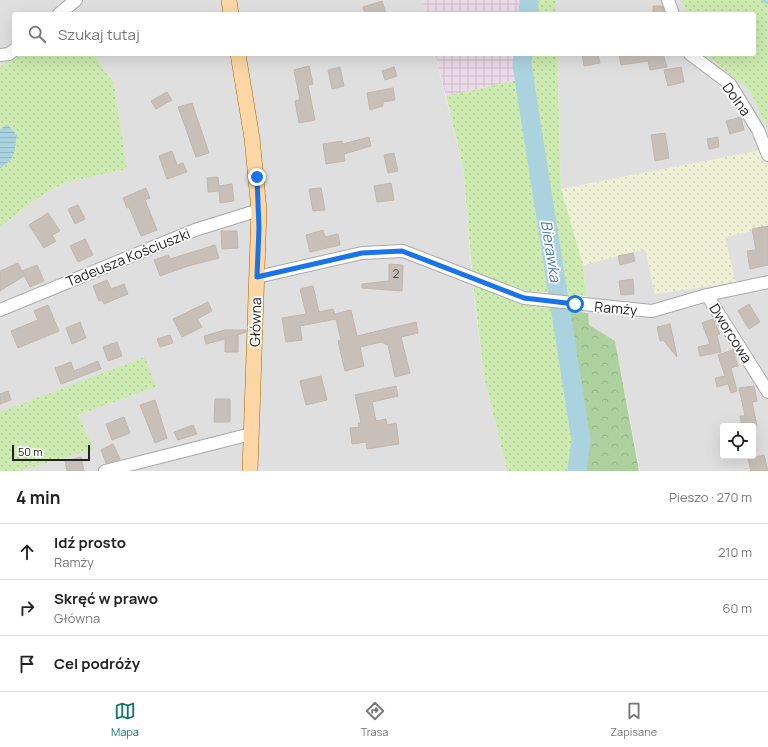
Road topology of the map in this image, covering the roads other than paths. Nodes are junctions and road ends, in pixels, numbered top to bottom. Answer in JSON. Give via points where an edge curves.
{"nodes":[{"id":1,"x":76,"y":0,"type":"edge"},
{"id":2,"x":229,"y":0,"type":"edge"},
{"id":3,"x":668,"y":0,"type":"edge"},
{"id":4,"x":61,"y":12,"type":"edge"},
{"id":5,"x":231,"y":12,"type":"edge"},
{"id":6,"x":672,"y":12,"type":"edge"},
{"id":7,"x":12,"y":52,"type":"edge"},
{"id":8,"x":0,"y":55,"type":"edge"},
{"id":9,"x":238,"y":56,"type":"edge"},
{"id":10,"x":693,"y":56,"type":"edge"},
{"id":11,"x":768,"y":155,"type":"edge"},
{"id":12,"x":259,"y":210,"type":"junction"},
{"id":13,"x":257,"y":277,"type":"junction"},
{"id":14,"x":768,"y":282,"type":"edge"},
{"id":15,"x":707,"y":295,"type":"junction"},
{"id":16,"x":0,"y":310,"type":"edge"},
{"id":17,"x":768,"y":392,"type":"edge"},
{"id":18,"x":251,"y":434,"type":"junction"},
{"id":19,"x":105,"y":471,"type":"edge"},
{"id":20,"x":250,"y":471,"type":"edge"}],
"edges":[{"from":1,"to":4,"type":"street"},
{"from":2,"to":5,"type":"main road"},
{"from":3,"to":6,"type":"street"},
{"from":7,"to":8,"type":"street"},
{"from":9,"to":12,"type":"main road","name":"Główna","via":[[252,138]]},
{"from":10,"to":11,"type":"street","name":"Dolna","via":[[730,84],[758,130]]},
{"from":12,"to":13,"type":"main road","name":"Główna"},
{"from":12,"to":16,"type":"street","name":"Tadeusza Kościuszki","via":[[195,230]]},
{"from":13,"to":15,"type":"street","name":"Ramży","via":[[362,253],[402,251],[524,298],[652,311]]},
{"from":13,"to":18,"type":"main road","name":"Główna"},
{"from":14,"to":15,"type":"street","name":"Ramży"},
{"from":15,"to":17,"type":"street","name":"Dworcowa"},
{"from":18,"to":19,"type":"street"},
{"from":18,"to":20,"type":"main road","name":"Główna"}]}
